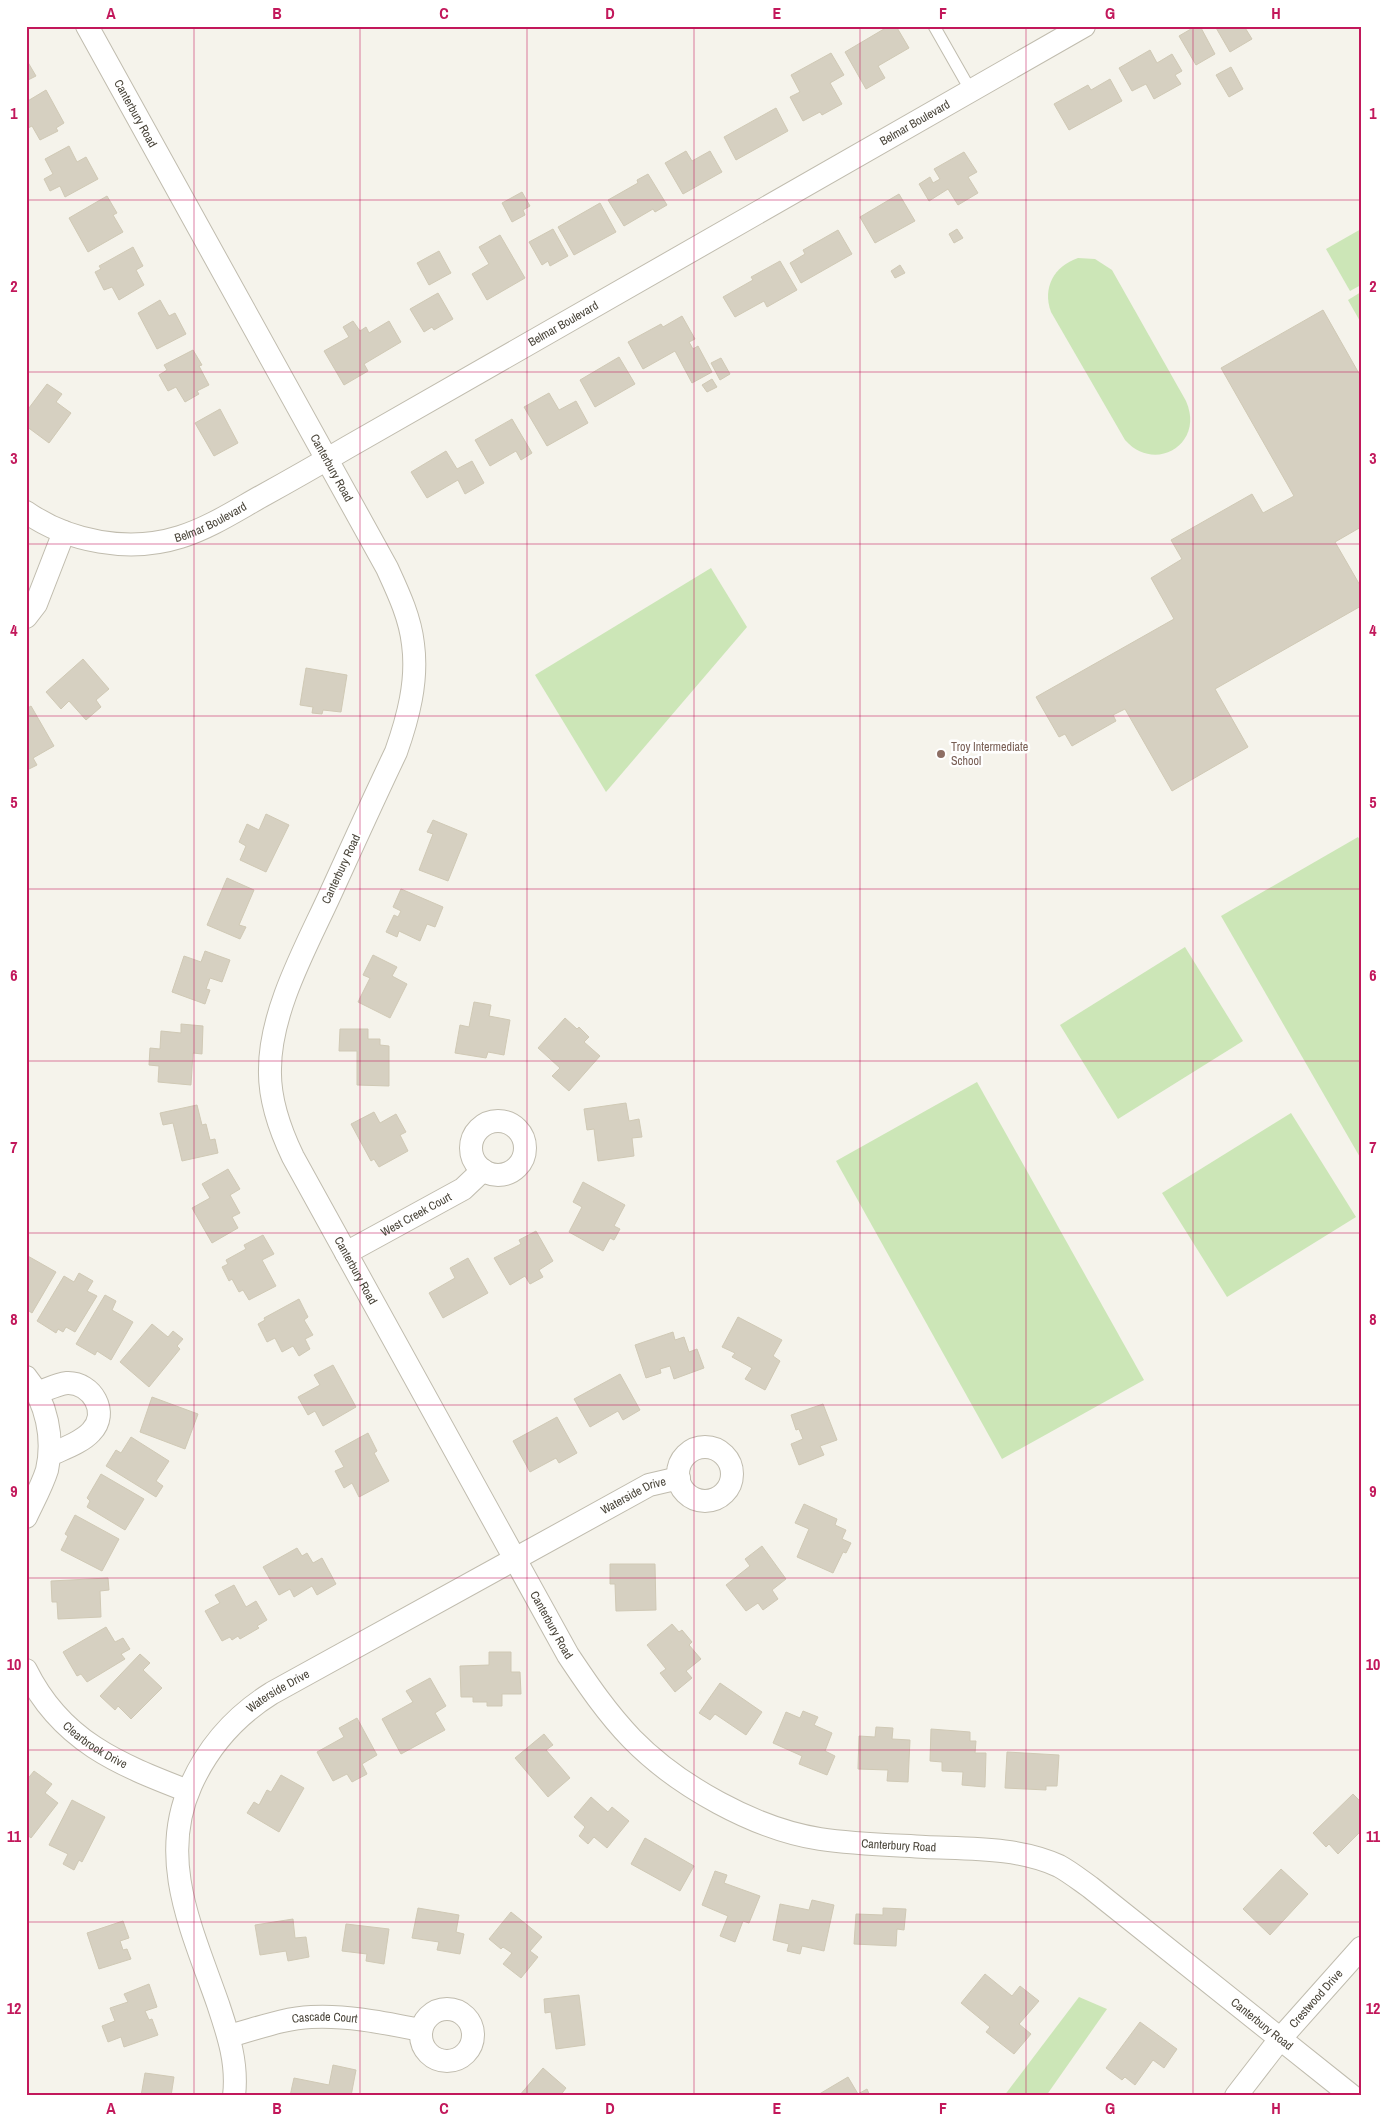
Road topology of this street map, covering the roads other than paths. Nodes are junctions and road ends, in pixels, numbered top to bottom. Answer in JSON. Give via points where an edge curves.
{"nodes":[{"id":1,"x":87,"y":26,"type":"edge"},
{"id":2,"x":934,"y":26,"type":"edge"},
{"id":3,"x":1084,"y":26,"type":"edge"},
{"id":4,"x":971,"y":91,"type":"junction"},
{"id":5,"x":327,"y":459,"type":"junction"},
{"id":6,"x":26,"y":512,"type":"edge"},
{"id":7,"x":64,"y":532,"type":"junction"},
{"id":8,"x":26,"y":617,"type":"edge"},
{"id":9,"x":483,"y":1170,"type":"dead end"},
{"id":10,"x":346,"y":1253,"type":"junction"},
{"id":11,"x":32,"y":1385,"type":"edge"},
{"id":12,"x":50,"y":1455,"type":"junction"},
{"id":13,"x":679,"y":1478,"type":"dead end"},
{"id":14,"x":26,"y":1517,"type":"edge"},
{"id":15,"x":515,"y":1559,"type":"junction"},
{"id":16,"x":26,"y":1670,"type":"edge"},
{"id":17,"x":188,"y":1791,"type":"junction"},
{"id":18,"x":1361,"y":1948,"type":"edge"},
{"id":19,"x":422,"y":2030,"type":"dead end"},
{"id":20,"x":229,"y":2036,"type":"junction"},
{"id":21,"x":1280,"y":2039,"type":"junction"},
{"id":22,"x":234,"y":2096,"type":"edge"},
{"id":23,"x":1236,"y":2096,"type":"edge"},
{"id":24,"x":1352,"y":2096,"type":"edge"}],
"edges":[{"from":1,"to":5,"type":"street","name":"Canterbury Road"},
{"from":2,"to":4,"type":"lane"},
{"from":3,"to":4,"type":"street","name":"Belmar Boulevard"},
{"from":4,"to":5,"type":"street","name":"Belmar Boulevard"},
{"from":5,"to":7,"type":"street","name":"Belmar Boulevard","via":[[229,515],[178,538],[139,544],[110,543]]},
{"from":5,"to":10,"type":"street","name":"Canterbury Road","via":[[387,568],[403,604],[413,643],[414,673],[410,706],[396,752],[314,929],[278,1015],[272,1040],[271,1088],[284,1139]]},
{"from":6,"to":7,"type":"street","name":"Belmar Boulevard"},
{"from":7,"to":8,"type":"street","via":[[36,604]]},
{"from":9,"to":10,"type":"street","name":"West Creek Court","via":[[463,1189]]},
{"from":10,"to":15,"type":"street","name":"Canterbury Road"},
{"from":11,"to":12,"type":"street","via":[[48,1426]]},
{"from":11,"to":12,"type":"street","via":[[78,1384],[90,1390],[97,1401],[99,1413],[91,1432]]},
{"from":12,"to":14,"type":"street"},
{"from":13,"to":15,"type":"street","name":"Waterside Drive","via":[[649,1485]]},
{"from":15,"to":17,"type":"street","name":"Waterside Drive","via":[[256,1703],[211,1747]]},
{"from":15,"to":21,"type":"street","name":"Canterbury Road","via":[[568,1655],[598,1700],[640,1746],[673,1774],[710,1798],[767,1824],[818,1838],[1019,1854],[1059,1866],[1090,1887]]},
{"from":16,"to":17,"type":"street","name":"Clearbrook Drive","via":[[36,1690],[60,1722],[91,1747]]},
{"from":17,"to":20,"type":"street","name":"Waterside Drive","via":[[178,1835],[179,1883]]},
{"from":18,"to":21,"type":"street","name":"Crestwood Drive"},
{"from":19,"to":20,"type":"street","name":"Cascade Court","via":[[342,2016],[278,2022]]},
{"from":20,"to":22,"type":"street","name":"Waterside Drive","via":[[235,2073]]},
{"from":21,"to":23,"type":"street","name":"Crestwood Drive"},
{"from":21,"to":24,"type":"street","name":"Canterbury Road"}]}
